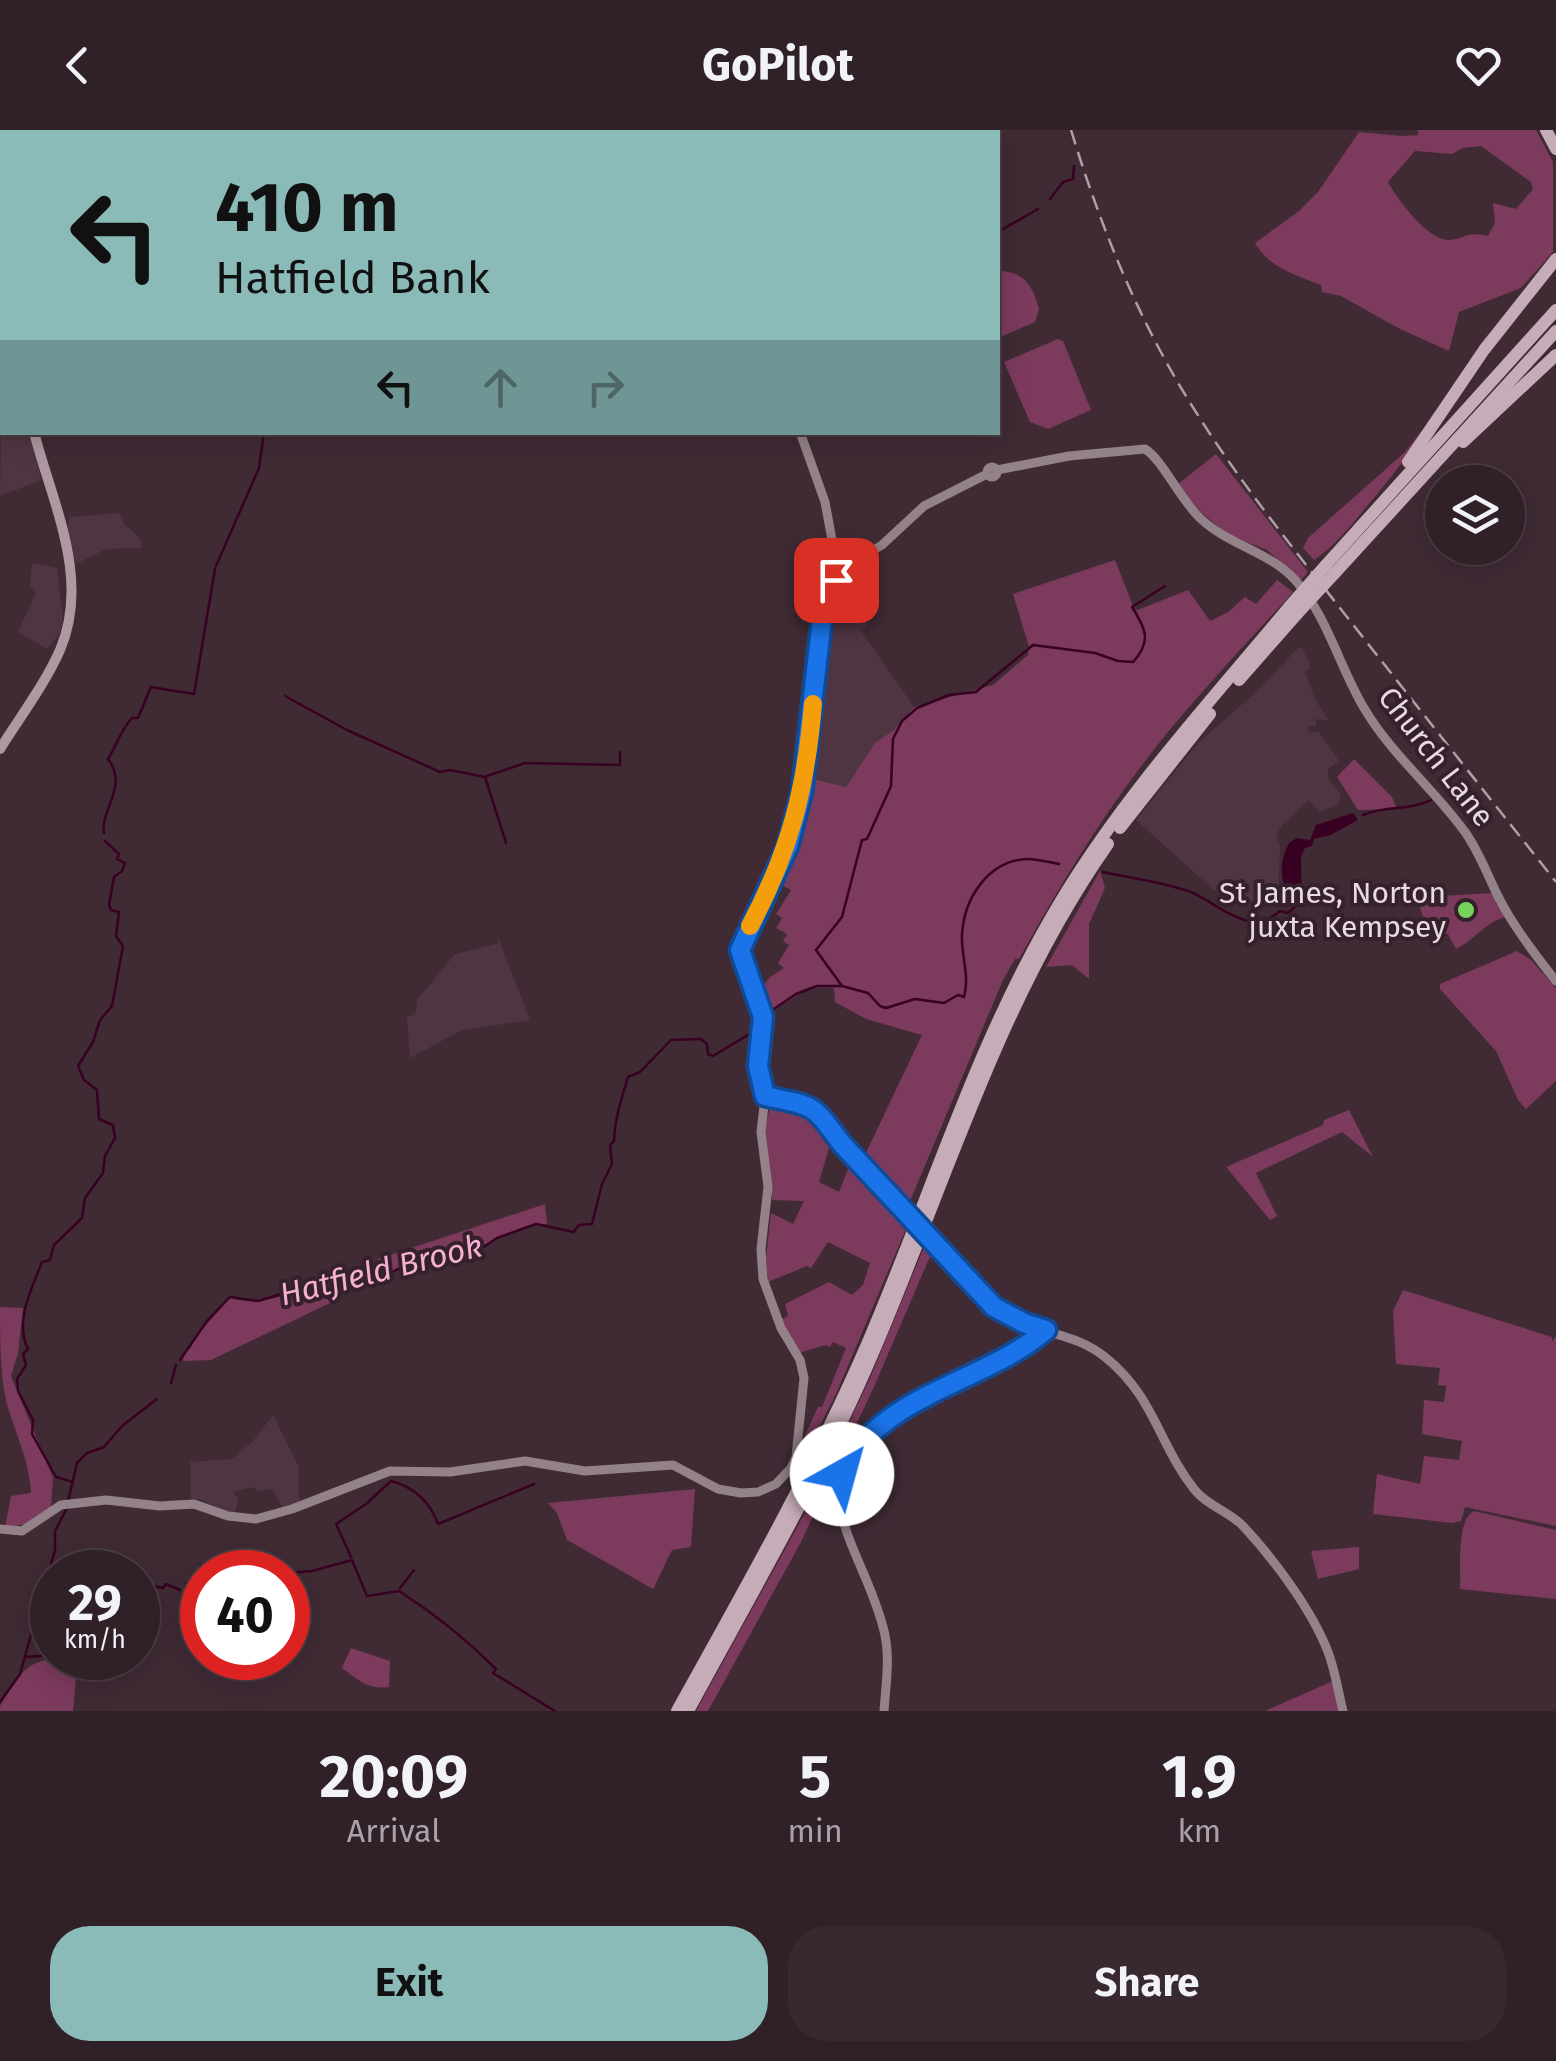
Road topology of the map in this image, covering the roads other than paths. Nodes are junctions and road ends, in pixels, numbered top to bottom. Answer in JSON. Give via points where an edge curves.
{"nodes":[{"id":1,"x":1546,"y":130,"type":"edge"},
{"id":2,"x":1556,"y":150,"type":"edge"},
{"id":3,"x":1556,"y":259,"type":"edge"},
{"id":4,"x":1556,"y":310,"type":"edge"},
{"id":5,"x":1556,"y":330,"type":"edge"},
{"id":6,"x":1556,"y":354,"type":"edge"},
{"id":7,"x":35,"y":435,"type":"edge"},
{"id":8,"x":801,"y":435,"type":"edge"},
{"id":9,"x":1368,"y":517,"type":"junction"},
{"id":10,"x":1355,"y":547,"type":"junction"},
{"id":11,"x":836,"y":561,"type":"junction"},
{"id":12,"x":849,"y":565,"type":"junction"},
{"id":13,"x":1330,"y":569,"type":"junction"},
{"id":14,"x":836,"y":580,"type":"junction"},
{"id":15,"x":1293,"y":611,"type":"junction"},
{"id":16,"x":0,"y":749,"type":"edge"},
{"id":17,"x":1556,"y":981,"type":"edge"},
{"id":18,"x":765,"y":1096,"type":"junction"},
{"id":19,"x":1046,"y":1330,"type":"junction"},
{"id":20,"x":0,"y":1529,"type":"edge"},
{"id":21,"x":677,"y":1711,"type":"edge"},
{"id":22,"x":688,"y":1711,"type":"edge"},
{"id":23,"x":884,"y":1711,"type":"edge"},
{"id":24,"x":1343,"y":1711,"type":"edge"}],
"edges":[{"from":1,"to":2,"type":"highway"},
{"from":3,"to":9,"type":"highway"},
{"from":4,"to":9,"type":"highway"},
{"from":5,"to":10,"type":"highway"},
{"from":6,"to":10,"type":"highway"},
{"from":7,"to":16,"type":"main road","via":[[70,558],[71,610],[56,658]]},
{"from":8,"to":11,"type":"street","via":[[825,502]]},
{"from":9,"to":13,"type":"highway"},
{"from":10,"to":13,"type":"highway"},
{"from":11,"to":12,"type":"street"},
{"from":11,"to":14,"type":"street","via":[[830,569]]},
{"from":12,"to":14,"type":"street","via":[[848,578]]},
{"from":12,"to":17,"type":"street","name":"Church Lane","via":[[924,506],[992,472],[1145,449],[1210,527],[1264,554],[1298,583],[1374,725],[1467,834],[1506,912]]},
{"from":13,"to":15,"type":"highway","bridge":true},
{"from":14,"to":18,"type":"street","via":[[822,619],[804,782],[780,864],[740,950],[763,1017],[758,1066]]},
{"from":15,"to":21,"type":"highway","via":[[1132,795],[1061,900],[983,1058],[817,1451]]},
{"from":15,"to":22,"type":"highway","via":[[1126,818],[1045,948],[832,1442]]},
{"from":18,"to":19,"type":"street","bridge":true,"via":[[822,1114],[842,1144],[994,1307]]},
{"from":18,"to":20,"type":"street","via":[[762,1266],[781,1328],[803,1370],[794,1462],[758,1492],[718,1489],[673,1465],[585,1471],[525,1460],[450,1472],[390,1471],[256,1518],[194,1504],[106,1500],[62,1506],[22,1531]]},
{"from":19,"to":23,"type":"street","via":[[893,1418],[842,1472],[839,1506],[887,1646]]},
{"from":19,"to":24,"type":"street","via":[[1087,1344],[1137,1387],[1194,1490],[1239,1522],[1286,1578],[1329,1654]]}]}
